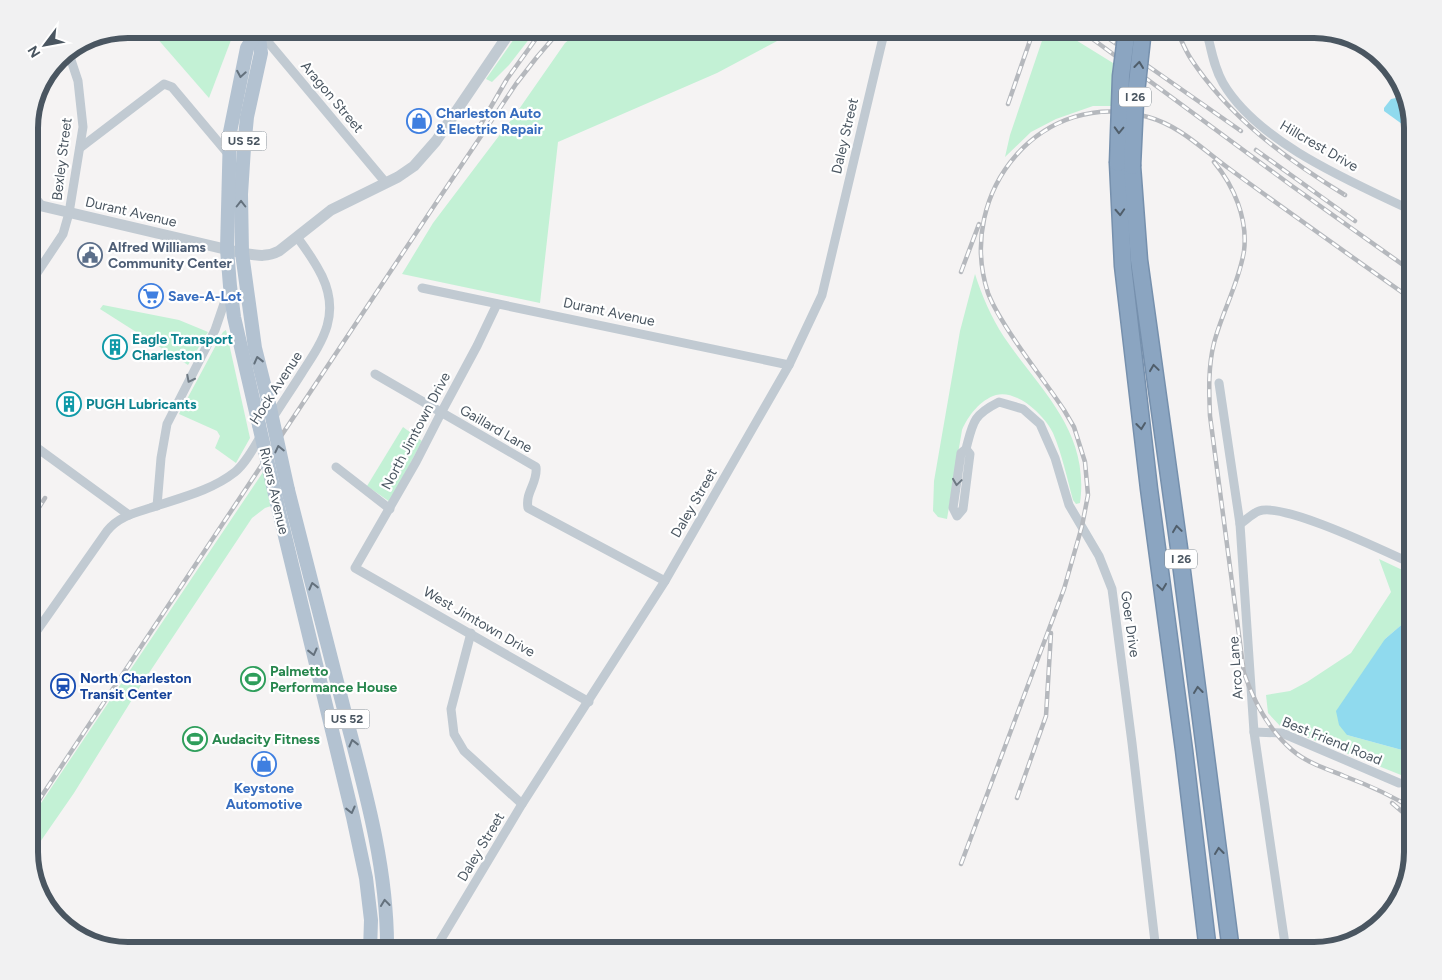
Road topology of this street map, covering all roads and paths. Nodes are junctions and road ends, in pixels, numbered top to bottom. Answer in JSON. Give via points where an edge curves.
{"nodes":[{"id":1,"x":253,"y":38,"type":"edge"},
{"id":2,"x":259,"y":38,"type":"edge"},
{"id":3,"x":265,"y":38,"type":"edge"},
{"id":4,"x":506,"y":38,"type":"edge"},
{"id":5,"x":883,"y":38,"type":"edge"},
{"id":6,"x":1126,"y":38,"type":"edge"},
{"id":7,"x":1142,"y":38,"type":"edge"},
{"id":8,"x":1208,"y":38,"type":"edge"},
{"id":9,"x":70,"y":58,"type":"edge"},
{"id":10,"x":80,"y":148,"type":"junction"},
{"id":11,"x":230,"y":156,"type":"junction"},
{"id":12,"x":1125,"y":165,"type":"junction"},
{"id":13,"x":386,"y":183,"type":"junction"},
{"id":14,"x":38,"y":201,"type":"edge"},
{"id":15,"x":38,"y":205,"type":"edge"},
{"id":16,"x":42,"y":206,"type":"junction"},
{"id":17,"x":1404,"y":207,"type":"edge"},
{"id":18,"x":69,"y":212,"type":"junction"},
{"id":19,"x":297,"y":237,"type":"junction"},
{"id":20,"x":227,"y":250,"type":"junction"},
{"id":21,"x":242,"y":253,"type":"junction"},
{"id":22,"x":38,"y":272,"type":"edge"},
{"id":23,"x":230,"y":286,"type":"junction"},
{"id":24,"x":422,"y":288,"type":"dead end"},
{"id":25,"x":497,"y":304,"type":"junction"},
{"id":26,"x":789,"y":365,"type":"junction"},
{"id":27,"x":375,"y":374,"type":"dead end"},
{"id":28,"x":1219,"y":383,"type":"dead end"},
{"id":29,"x":441,"y":413,"type":"junction"},
{"id":30,"x":38,"y":449,"type":"edge"},
{"id":31,"x":966,"y":449,"type":"junction"},
{"id":32,"x":336,"y":468,"type":"dead end"},
{"id":33,"x":157,"y":506,"type":"junction"},
{"id":34,"x":390,"y":509,"type":"junction"},
{"id":35,"x":129,"y":515,"type":"junction"},
{"id":36,"x":1240,"y":524,"type":"junction"},
{"id":37,"x":1404,"y":560,"type":"edge"},
{"id":38,"x":355,"y":568,"type":"joint"},
{"id":39,"x":665,"y":581,"type":"junction"},
{"id":40,"x":38,"y":629,"type":"edge"},
{"id":41,"x":470,"y":633,"type":"junction"},
{"id":42,"x":589,"y":702,"type":"junction"},
{"id":43,"x":1254,"y":732,"type":"junction"},
{"id":44,"x":1184,"y":750,"type":"junction"},
{"id":45,"x":1399,"y":783,"type":"dead end"},
{"id":46,"x":522,"y":804,"type":"junction"},
{"id":47,"x":370,"y":942,"type":"edge"},
{"id":48,"x":387,"y":942,"type":"edge"},
{"id":49,"x":439,"y":942,"type":"edge"},
{"id":50,"x":1155,"y":942,"type":"edge"},
{"id":51,"x":1198,"y":942,"type":"edge"},
{"id":52,"x":1207,"y":942,"type":"edge"},
{"id":53,"x":1232,"y":942,"type":"edge"},
{"id":54,"x":1285,"y":942,"type":"edge"}],
"edges":[{"from":1,"to":11,"type":"main road","name":"Rivers Avenue","number":"US 52","one_way":true,"via":[[242,68],[230,132]]},
{"from":21,"to":2,"type":"main road","name":"Rivers Avenue","number":"US 52","one_way":true,"via":[[244,148],[247,117],[261,53]]},
{"from":3,"to":13,"type":"street","name":"Aragon Street"},
{"from":4,"to":13,"type":"street","name":"Durant Avenue","via":[[436,141],[414,166]]},
{"from":5,"to":26,"type":"street","name":"Daley Street","via":[[822,295]]},
{"from":6,"to":12,"type":"highway","number":"I 26","one_way":true,"bridge":true,"via":[[1121,76]]},
{"from":12,"to":7,"type":"highway","number":"I 26","one_way":true,"bridge":true},
{"from":8,"to":17,"type":"street","name":"Hillcrest Drive","via":[[1223,84],[1266,131],[1298,152]]},
{"from":9,"to":10,"type":"street","name":"Bexley Street","via":[[80,90],[83,127]]},
{"from":10,"to":11,"type":"street","via":[[166,84],[172,86]]},
{"from":10,"to":18,"type":"street","name":"Bexley Street"},
{"from":11,"to":20,"type":"main road","name":"Rivers Avenue","number":"US 52"},
{"from":12,"to":44,"type":"highway","number":"I 26","one_way":true,"via":[[1122,266]]},
{"from":53,"to":12,"type":"highway","number":"I 26","one_way":true},
{"from":13,"to":19,"type":"street","name":"Durant Avenue","via":[[331,210]]},
{"from":14,"to":16,"type":"street"},
{"from":15,"to":16,"type":"street","name":"Durant Avenue"},
{"from":16,"to":18,"type":"street","name":"Durant Avenue"},
{"from":18,"to":20,"type":"street","name":"Durant Avenue"},
{"from":18,"to":22,"type":"street","name":"Bexley Street","via":[[63,234]]},
{"from":19,"to":21,"type":"street","name":"Durant Avenue","via":[[270,256]]},
{"from":19,"to":33,"type":"street","name":"Hock Avenue","via":[[326,285],[330,318],[324,340],[237,470],[205,489]]},
{"from":20,"to":21,"type":"street","name":"Durant Avenue"},
{"from":20,"to":23,"type":"main road","name":"Rivers Avenue","number":"US 52"},
{"from":48,"to":21,"type":"main road","name":"Rivers Avenue","number":"US 52","one_way":true,"bridge":true,"via":[[381,870],[366,793],[288,490],[252,333]]},
{"from":23,"to":33,"type":"street","one_way":true,"via":[[215,330],[168,424]]},
{"from":23,"to":47,"type":"main road","name":"Rivers Avenue","number":"US 52","one_way":true,"bridge":true,"via":[[240,348],[353,817],[366,878]]},
{"from":24,"to":25,"type":"street","name":"Durant Avenue"},
{"from":25,"to":26,"type":"street","name":"Durant Avenue"},
{"from":25,"to":29,"type":"street","name":"North Jimtown Drive"},
{"from":26,"to":39,"type":"street","name":"Daley Street"},
{"from":27,"to":29,"type":"street","name":"Gaillard Lane"},
{"from":28,"to":36,"type":"street","name":"Arco Lane"},
{"from":29,"to":34,"type":"street","name":"North Jimtown Drive"},
{"from":29,"to":39,"type":"street","name":"Gaillard Lane","via":[[536,467],[537,474],[526,500],[528,508]]},
{"from":30,"to":35,"type":"street"},
{"from":31,"to":31,"type":"street","name":"Goer Drive","one_way":true,"via":[[961,453],[953,508],[957,516],[963,509],[970,454]]},
{"from":31,"to":50,"type":"street","name":"Goer Drive","via":[[972,427],[982,411],[999,402],[1023,409],[1040,424],[1055,458],[1069,505],[1099,556],[1112,589]]},
{"from":32,"to":34,"type":"street"},
{"from":33,"to":35,"type":"street","name":"Hock Avenue"},
{"from":34,"to":38,"type":"street","name":"North Jimtown Drive"},
{"from":35,"to":40,"type":"street","name":"Hock Avenue","via":[[116,521],[107,531]]},
{"from":36,"to":37,"type":"street","via":[[1260,511],[1282,512],[1308,519]]},
{"from":36,"to":43,"type":"street","name":"Arco Lane"},
{"from":38,"to":41,"type":"street","name":"West Jimtown Drive"},
{"from":39,"to":42,"type":"street","name":"Daley Street"},
{"from":41,"to":42,"type":"street","name":"West Jimtown Drive"},
{"from":41,"to":46,"type":"street","via":[[452,709],[454,734],[464,751]]},
{"from":42,"to":46,"type":"street","name":"Daley Street"},
{"from":43,"to":45,"type":"street","name":"Best Friend Road","via":[[1282,733]]},
{"from":43,"to":54,"type":"street","name":"Arco Lane"},
{"from":44,"to":51,"type":"highway"},
{"from":44,"to":52,"type":"highway","number":"I 26"},
{"from":46,"to":49,"type":"street","name":"Daley Street"}]}
